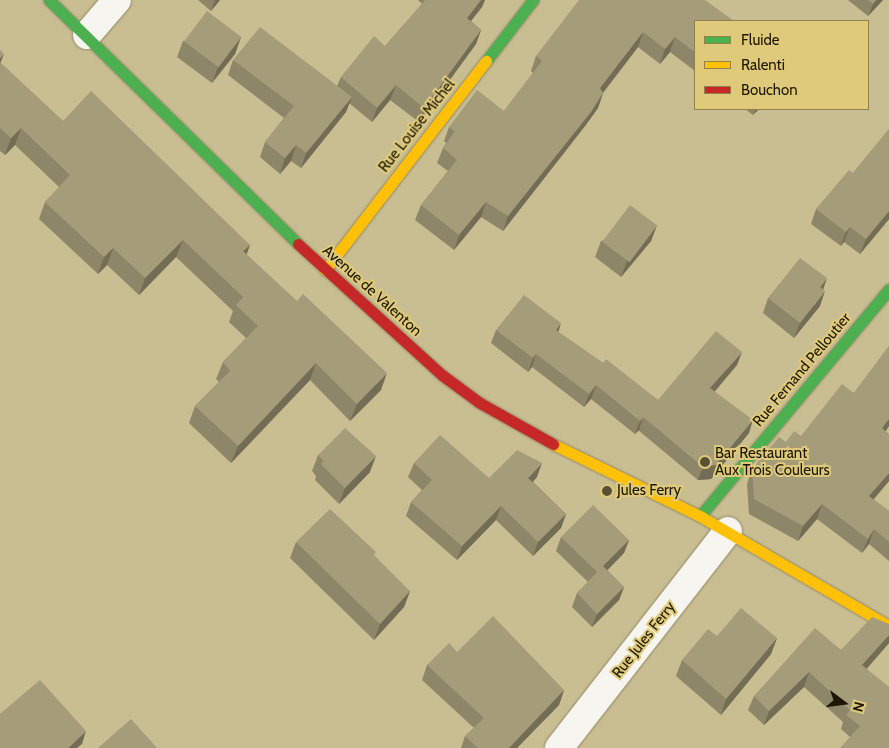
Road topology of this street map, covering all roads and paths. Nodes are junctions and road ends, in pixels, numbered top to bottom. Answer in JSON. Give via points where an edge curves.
{"nodes":[{"id":1,"x":49,"y":0,"type":"edge"},
{"id":2,"x":116,"y":0,"type":"edge"},
{"id":3,"x":533,"y":0,"type":"edge"},
{"id":4,"x":87,"y":35,"type":"junction"},
{"id":5,"x":325,"y":270,"type":"junction"},
{"id":6,"x":889,"y":289,"type":"edge"},
{"id":7,"x":700,"y":516,"type":"junction"},
{"id":8,"x":728,"y":531,"type":"junction"},
{"id":9,"x":889,"y":626,"type":"edge"},
{"id":10,"x":559,"y":748,"type":"edge"}],
"edges":[{"from":1,"to":4,"type":"street","name":"Avenue de Valenton"},
{"from":2,"to":4,"type":"street"},
{"from":3,"to":5,"type":"street","name":"Rue Louise Michel"},
{"from":4,"to":5,"type":"street","name":"Avenue de Valenton"},
{"from":5,"to":7,"type":"street","name":"Avenue de Valenton","via":[[442,374],[480,403],[564,451]]},
{"from":6,"to":7,"type":"street","name":"Rue Fernand Pelloutier"},
{"from":7,"to":8,"type":"street","name":"Avenue de Valenton"},
{"from":8,"to":9,"type":"street","name":"Avenue de Valenton"},
{"from":8,"to":10,"type":"street","name":"Rue Jules Ferry"}]}
